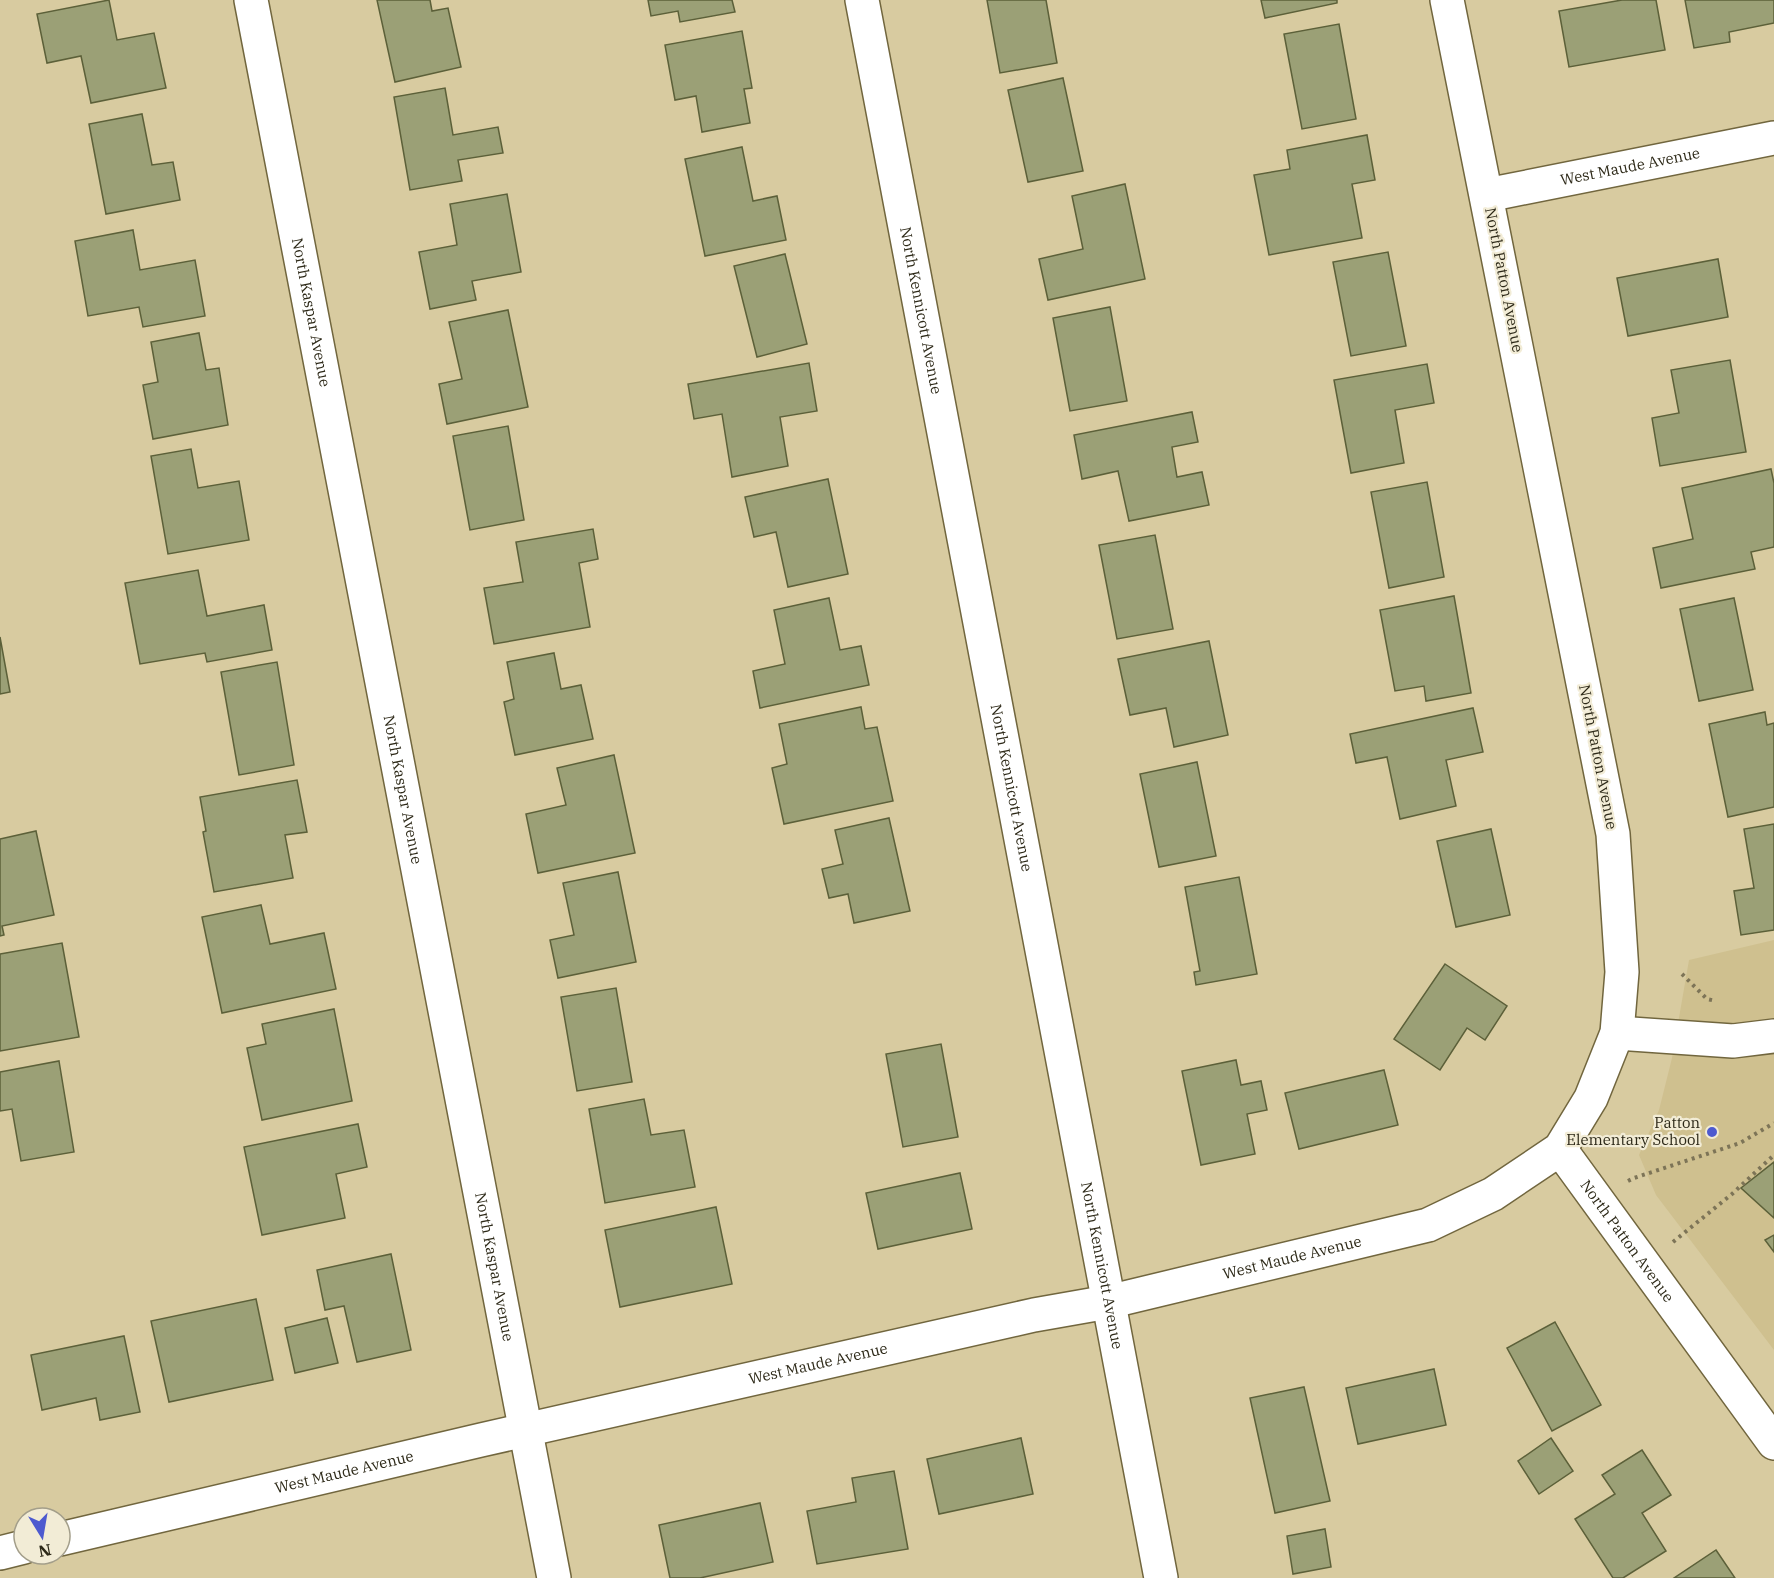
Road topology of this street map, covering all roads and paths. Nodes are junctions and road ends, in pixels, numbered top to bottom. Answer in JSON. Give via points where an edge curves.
{"nodes":[{"id":1,"x":251,"y":0,"type":"edge"},
{"id":2,"x":862,"y":0,"type":"edge"},
{"id":3,"x":1447,"y":0,"type":"edge"},
{"id":4,"x":1774,"y":138,"type":"edge"},
{"id":5,"x":1487,"y":195,"type":"junction"},
{"id":6,"x":1682,"y":974,"type":"dead end"},
{"id":7,"x":1717,"y":1001,"type":"dead end"},
{"id":8,"x":1617,"y":1033,"type":"junction"},
{"id":9,"x":1774,"y":1036,"type":"edge"},
{"id":10,"x":1774,"y":1123,"type":"edge"},
{"id":11,"x":1560,"y":1149,"type":"junction"},
{"id":12,"x":1774,"y":1155,"type":"edge"},
{"id":13,"x":1598,"y":1201,"type":"junction"},
{"id":14,"x":1681,"y":1237,"type":"dead end"},
{"id":15,"x":1108,"y":1302,"type":"junction"},
{"id":16,"x":525,"y":1430,"type":"junction"},
{"id":17,"x":1774,"y":1443,"type":"edge"},
{"id":18,"x":72,"y":1536,"type":"edge"},
{"id":19,"x":554,"y":1578,"type":"edge"},
{"id":20,"x":1161,"y":1578,"type":"edge"}],
"edges":[{"from":1,"to":16,"type":"street","name":"North Kaspar Avenue"},
{"from":2,"to":15,"type":"street","name":"North Kennicott Avenue"},
{"from":3,"to":5,"type":"street","name":"North Patton Avenue"},
{"from":4,"to":5,"type":"street","name":"West Maude Avenue"},
{"from":5,"to":8,"type":"street","name":"North Patton Avenue","via":[[1613,834],[1622,972]]},
{"from":6,"to":7,"type":"path","via":[[1707,999]]},
{"from":8,"to":9,"type":"street","via":[[1733,1041]]},
{"from":8,"to":11,"type":"street","name":"North Patton Avenue","via":[[1591,1098]]},
{"from":10,"to":13,"type":"path","via":[[1740,1143],[1634,1178]]},
{"from":11,"to":13,"type":"street","name":"North Patton Avenue"},
{"from":11,"to":15,"type":"street","name":"West Maude Avenue","via":[[1493,1194],[1428,1225]]},
{"from":12,"to":14,"type":"path"},
{"from":13,"to":17,"type":"street","name":"North Patton Avenue"},
{"from":15,"to":16,"type":"street","name":"West Maude Avenue","via":[[1023,1317]]},
{"from":15,"to":20,"type":"street","name":"North Kennicott Avenue"},
{"from":16,"to":18,"type":"street","name":"West Maude Avenue"},
{"from":16,"to":19,"type":"street","name":"North Kaspar Avenue"}]}
